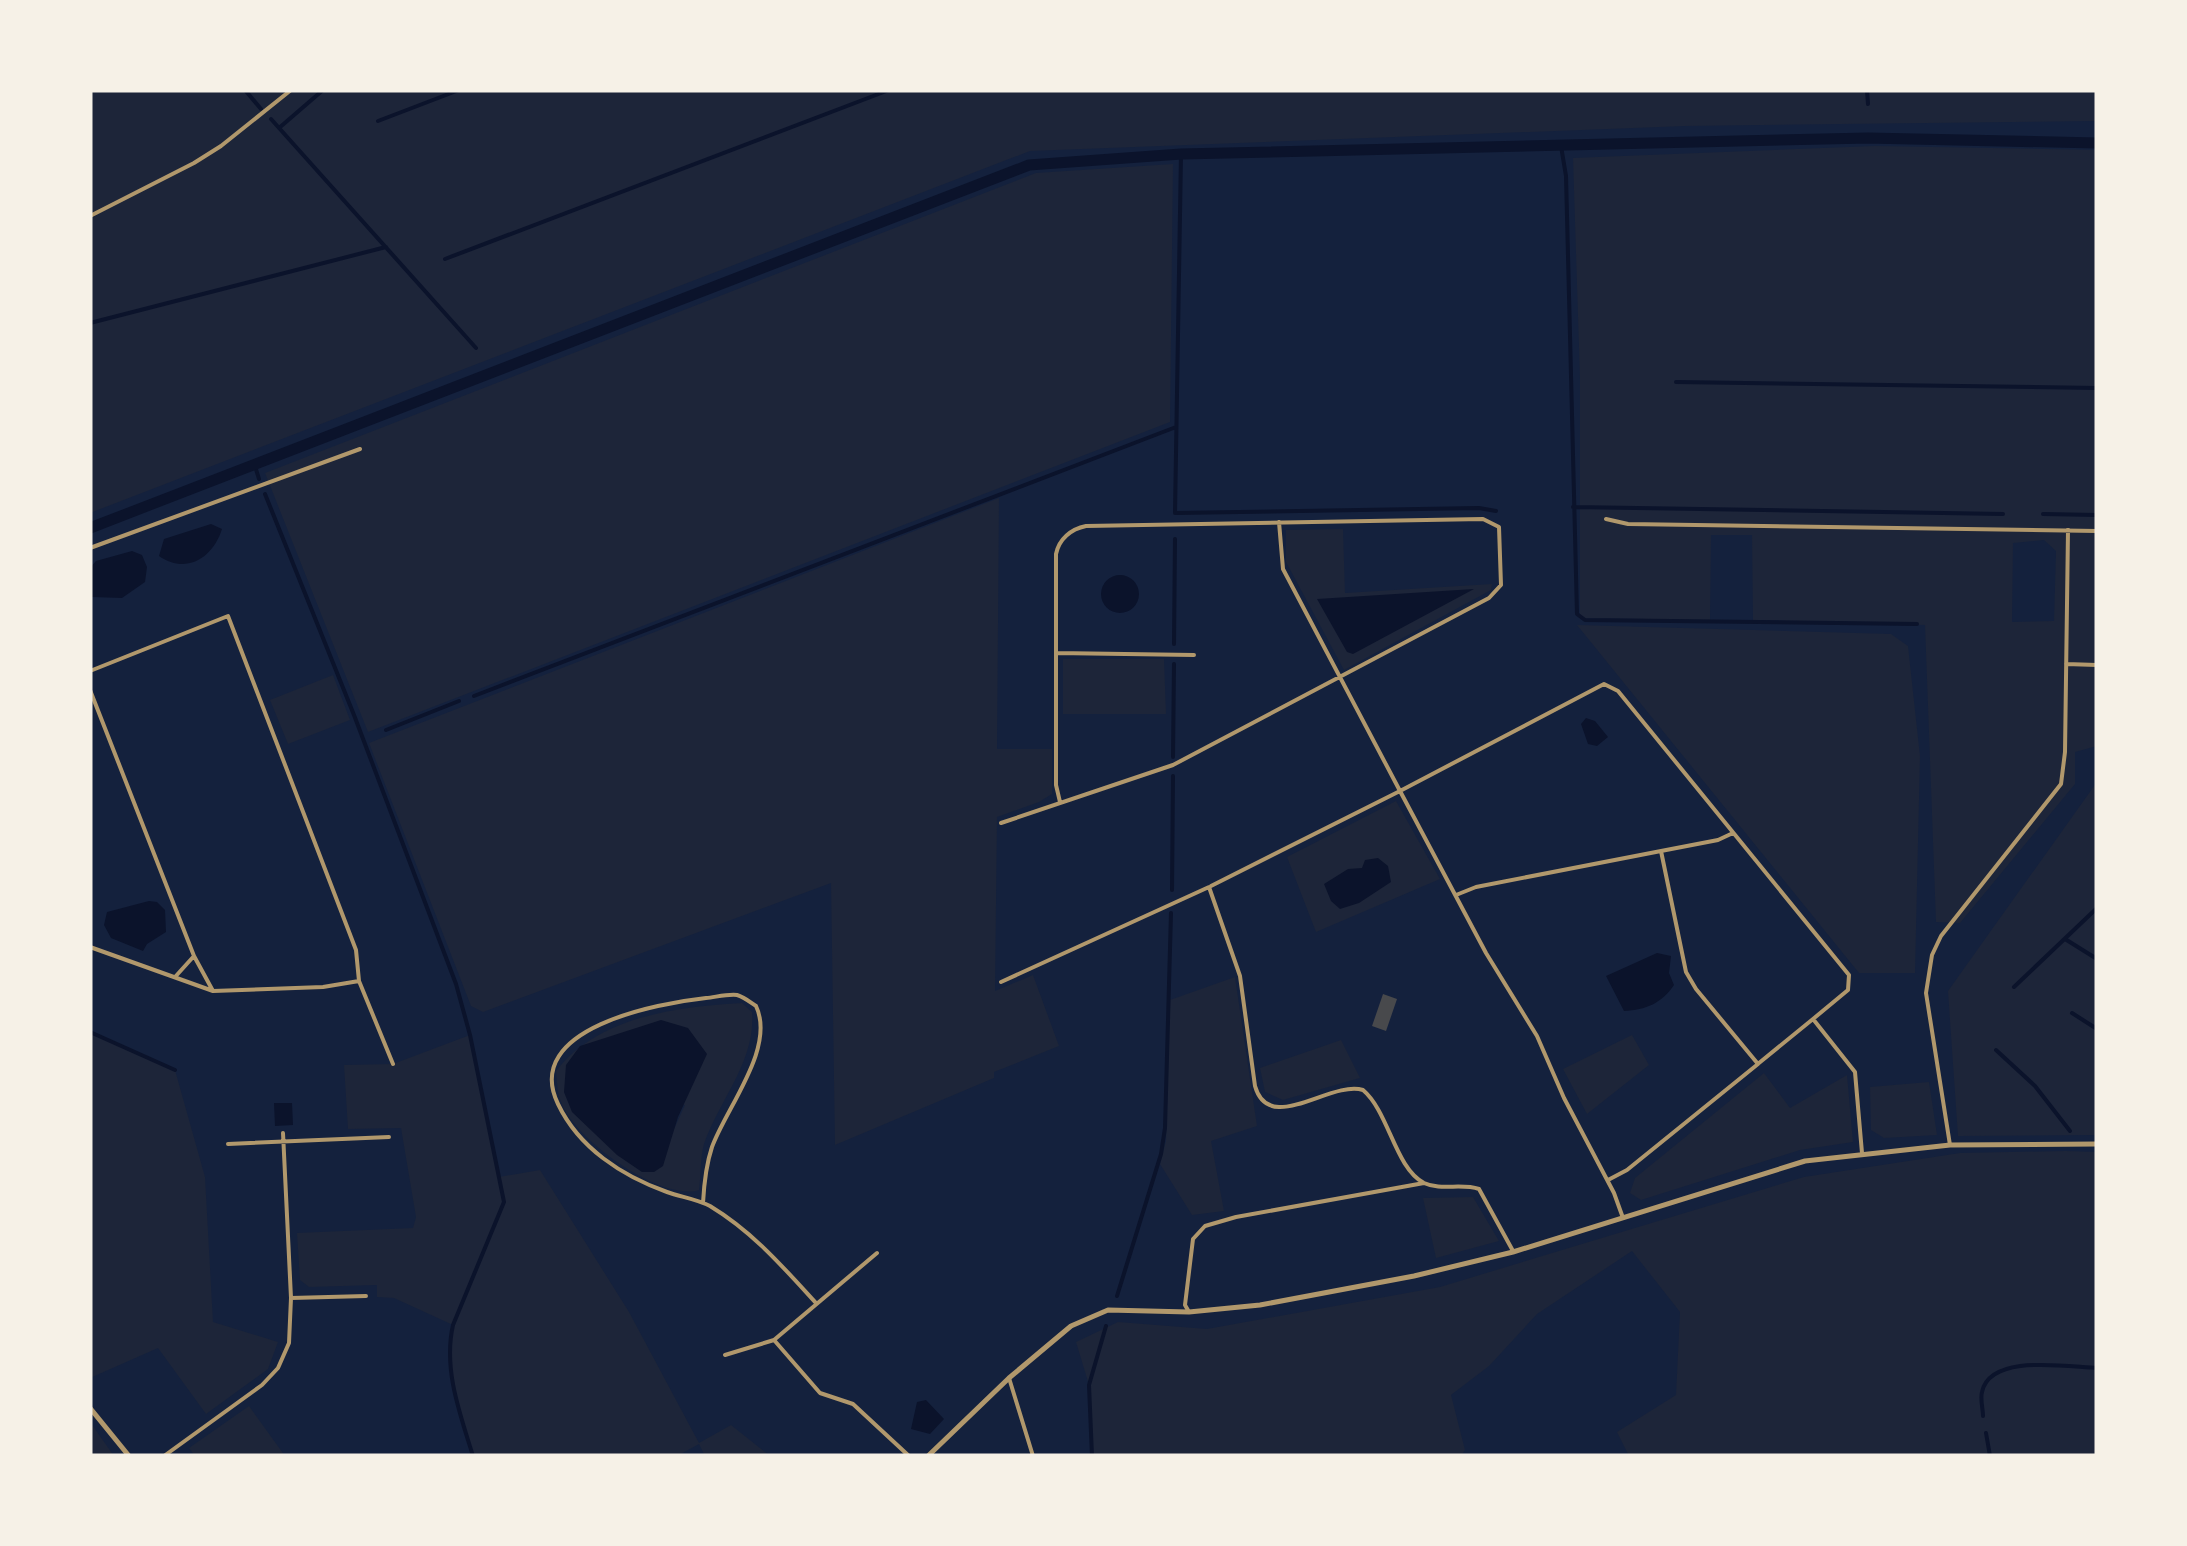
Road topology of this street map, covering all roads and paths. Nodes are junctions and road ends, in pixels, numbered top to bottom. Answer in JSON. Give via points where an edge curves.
{"nodes":[{"id":1,"x":291,"y":90,"type":"edge"},
{"id":2,"x":90,"y":216,"type":"edge"},
{"id":3,"x":360,"y":449,"type":"dead end"},
{"id":4,"x":1606,"y":519,"type":"dead end"},
{"id":5,"x":1278,"y":522,"type":"junction"},
{"id":6,"x":2068,"y":530,"type":"junction"},
{"id":7,"x":2097,"y":531,"type":"edge"},
{"id":8,"x":90,"y":548,"type":"edge"},
{"id":9,"x":1056,"y":653,"type":"junction"},
{"id":10,"x":1194,"y":654,"type":"dead end"},
{"id":11,"x":2066,"y":664,"type":"junction"},
{"id":12,"x":2097,"y":664,"type":"edge"},
{"id":13,"x":90,"y":670,"type":"edge"},
{"id":14,"x":1340,"y":677,"type":"junction"},
{"id":15,"x":90,"y":690,"type":"edge"},
{"id":16,"x":1400,"y":791,"type":"junction"},
{"id":17,"x":1060,"y":802,"type":"junction"},
{"id":18,"x":1001,"y":823,"type":"dead end"},
{"id":19,"x":1734,"y":832,"type":"junction"},
{"id":20,"x":1661,"y":852,"type":"junction"},
{"id":21,"x":1209,"y":887,"type":"junction"},
{"id":22,"x":1456,"y":896,"type":"junction"},
{"id":23,"x":90,"y":947,"type":"edge"},
{"id":24,"x":194,"y":956,"type":"junction"},
{"id":25,"x":175,"y":977,"type":"junction"},
{"id":26,"x":360,"y":981,"type":"junction"},
{"id":27,"x":1002,"y":982,"type":"dead end"},
{"id":28,"x":213,"y":991,"type":"junction"},
{"id":29,"x":1814,"y":1019,"type":"junction"},
{"id":30,"x":393,"y":1064,"type":"dead end"},
{"id":31,"x":1758,"y":1064,"type":"junction"},
{"id":32,"x":282,"y":1133,"type":"dead end"},
{"id":33,"x":390,"y":1137,"type":"dead end"},
{"id":34,"x":284,"y":1143,"type":"junction"},
{"id":35,"x":228,"y":1144,"type":"dead end"},
{"id":36,"x":1950,"y":1144,"type":"junction"},
{"id":37,"x":2097,"y":1144,"type":"edge"},
{"id":38,"x":1862,"y":1153,"type":"junction"},
{"id":39,"x":1607,"y":1180,"type":"junction"},
{"id":40,"x":1424,"y":1182,"type":"junction"},
{"id":41,"x":703,"y":1202,"type":"junction"},
{"id":42,"x":1623,"y":1218,"type":"junction"},
{"id":43,"x":1513,"y":1252,"type":"junction"},
{"id":44,"x":877,"y":1253,"type":"dead end"},
{"id":45,"x":366,"y":1296,"type":"dead end"},
{"id":46,"x":291,"y":1298,"type":"junction"},
{"id":47,"x":816,"y":1303,"type":"junction"},
{"id":48,"x":1189,"y":1312,"type":"junction"},
{"id":49,"x":774,"y":1340,"type":"junction"},
{"id":50,"x":726,"y":1355,"type":"dead end"},
{"id":51,"x":1008,"y":1378,"type":"junction"},
{"id":52,"x":90,"y":1408,"type":"edge"},
{"id":53,"x":130,"y":1456,"type":"edge"},
{"id":54,"x":164,"y":1456,"type":"edge"},
{"id":55,"x":910,"y":1456,"type":"edge"},
{"id":56,"x":928,"y":1456,"type":"edge"},
{"id":57,"x":1033,"y":1456,"type":"edge"}],
"edges":[{"from":1,"to":2,"type":"street","via":[[208,154]]},
{"from":3,"to":8,"type":"street"},
{"from":4,"to":6,"type":"street"},
{"from":5,"to":9,"type":"street","via":[[1076,528],[1056,550]]},
{"from":5,"to":14,"type":"street","via":[[1282,569]]},
{"from":5,"to":14,"type":"street","via":[[1483,518],[1502,534],[1500,590]]},
{"from":6,"to":7,"type":"street"},
{"from":6,"to":11,"type":"street"},
{"from":9,"to":10,"type":"street"},
{"from":9,"to":17,"type":"street"},
{"from":11,"to":12,"type":"street"},
{"from":11,"to":36,"type":"street","via":[[2061,784],[1942,936],[1928,972]]},
{"from":13,"to":26,"type":"street","via":[[228,616],[356,950]]},
{"from":14,"to":16,"type":"street"},
{"from":14,"to":17,"type":"street","via":[[1173,764]]},
{"from":15,"to":24,"type":"street"},
{"from":16,"to":19,"type":"street","via":[[1604,684],[1618,691]]},
{"from":16,"to":21,"type":"street"},
{"from":16,"to":22,"type":"street"},
{"from":17,"to":18,"type":"street"},
{"from":19,"to":20,"type":"street"},
{"from":19,"to":29,"type":"street","via":[[1850,979],[1844,994]]},
{"from":20,"to":22,"type":"street"},
{"from":20,"to":31,"type":"street","via":[[1686,972]]},
{"from":21,"to":27,"type":"street"},
{"from":21,"to":40,"type":"street","via":[[1238,966],[1260,1099],[1282,1107],[1363,1090],[1411,1172]]},
{"from":22,"to":39,"type":"street","via":[[1538,1036]]},
{"from":23,"to":25,"type":"street"},
{"from":24,"to":25,"type":"street"},
{"from":24,"to":28,"type":"street"},
{"from":25,"to":28,"type":"street"},
{"from":26,"to":28,"type":"street"},
{"from":26,"to":30,"type":"street"},
{"from":29,"to":31,"type":"street"},
{"from":29,"to":38,"type":"street","via":[[1855,1072]]},
{"from":31,"to":39,"type":"street"},
{"from":32,"to":34,"type":"street"},
{"from":33,"to":34,"type":"street"},
{"from":34,"to":35,"type":"street"},
{"from":34,"to":46,"type":"street"},
{"from":36,"to":37,"type":"street"},
{"from":36,"to":38,"type":"street"},
{"from":38,"to":42,"type":"street","via":[[1780,1167]]},
{"from":39,"to":42,"type":"street"},
{"from":40,"to":43,"type":"street","via":[[1479,1189]]},
{"from":40,"to":48,"type":"street","via":[[1206,1226],[1193,1240]]},
{"from":41,"to":41,"type":"street","via":[[635,1179],[600,1157],[559,1106],[552,1072],[578,1038],[629,1012],[736,995],[756,1006],[762,1024],[755,1058],[711,1150]]},
{"from":41,"to":47,"type":"street","via":[[751,1233]]},
{"from":42,"to":43,"type":"street"},
{"from":43,"to":48,"type":"street","via":[[1260,1305]]},
{"from":44,"to":47,"type":"street"},
{"from":45,"to":46,"type":"street"},
{"from":46,"to":54,"type":"street","via":[[289,1343],[278,1368]]},
{"from":47,"to":49,"type":"street"},
{"from":48,"to":51,"type":"street","via":[[1108,1310],[1071,1326]]},
{"from":49,"to":50,"type":"street"},
{"from":49,"to":55,"type":"street","via":[[820,1393],[853,1404]]},
{"from":51,"to":56,"type":"street"},
{"from":51,"to":57,"type":"street"},
{"from":52,"to":53,"type":"street"}]}
